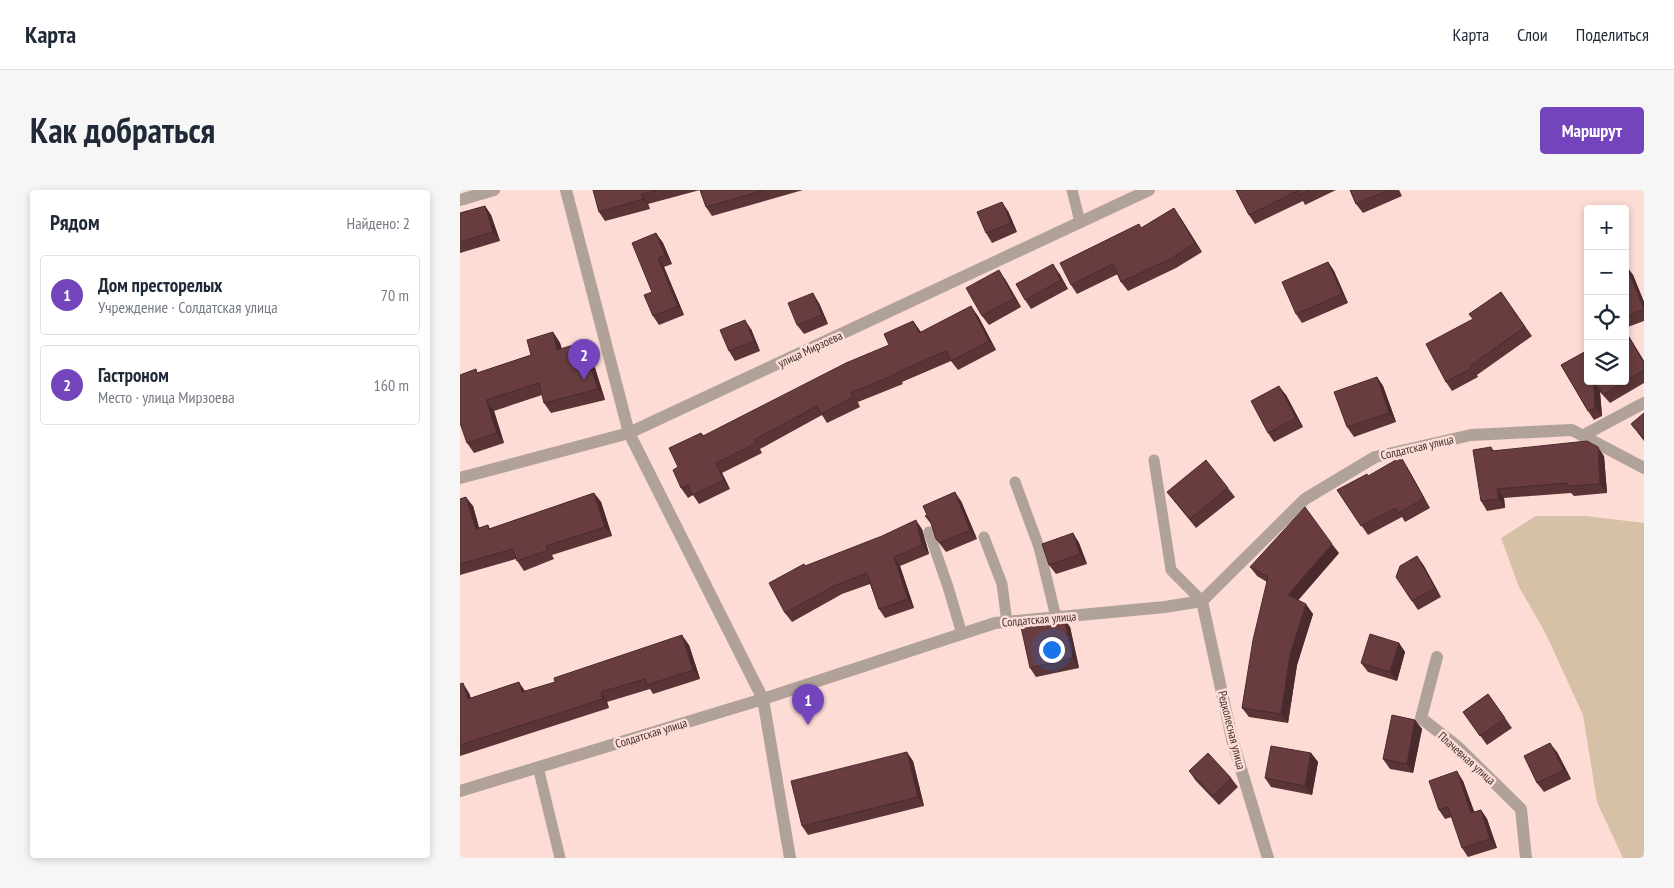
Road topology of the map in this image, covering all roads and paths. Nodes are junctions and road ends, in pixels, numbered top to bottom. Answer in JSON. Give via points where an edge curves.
{"nodes":[{"id":1,"x":494,"y":190,"type":"edge"},
{"id":2,"x":566,"y":190,"type":"edge"},
{"id":3,"x":1072,"y":190,"type":"edge"},
{"id":4,"x":1149,"y":190,"type":"edge"},
{"id":5,"x":460,"y":200,"type":"edge"},
{"id":6,"x":1080,"y":222,"type":"junction"},
{"id":7,"x":1644,"y":403,"type":"edge"},
{"id":8,"x":629,"y":434,"type":"junction"},
{"id":9,"x":1584,"y":435,"type":"junction"},
{"id":10,"x":1154,"y":460,"type":"dead end"},
{"id":11,"x":1644,"y":468,"type":"edge"},
{"id":12,"x":460,"y":478,"type":"edge"},
{"id":13,"x":1015,"y":482,"type":"dead end"},
{"id":14,"x":929,"y":532,"type":"edge"},
{"id":15,"x":984,"y":537,"type":"dead end"},
{"id":16,"x":1202,"y":601,"type":"junction"},
{"id":17,"x":1056,"y":617,"type":"junction"},
{"id":18,"x":1007,"y":622,"type":"junction"},
{"id":19,"x":962,"y":634,"type":"junction"},
{"id":20,"x":1437,"y":656,"type":"dead end"},
{"id":21,"x":763,"y":699,"type":"junction"},
{"id":22,"x":538,"y":767,"type":"junction"},
{"id":23,"x":460,"y":791,"type":"edge"},
{"id":24,"x":560,"y":858,"type":"edge"},
{"id":25,"x":790,"y":858,"type":"edge"},
{"id":26,"x":1268,"y":858,"type":"edge"},
{"id":27,"x":1526,"y":858,"type":"edge"}],
"edges":[{"from":1,"to":5,"type":"street"},
{"from":2,"to":8,"type":"street"},
{"from":3,"to":6,"type":"lane"},
{"from":4,"to":6,"type":"street","name":"улица Мирзоева"},
{"from":6,"to":8,"type":"street","name":"улица Мирзоева"},
{"from":7,"to":9,"type":"street"},
{"from":8,"to":12,"type":"street","name":"улица Мирзоева"},
{"from":8,"to":21,"type":"street"},
{"from":9,"to":11,"type":"street","name":"Солдатская улица"},
{"from":9,"to":16,"type":"street","name":"Солдатская улица","via":[[1572,430],[1471,435],[1375,457],[1305,499]]},
{"from":10,"to":16,"type":"lane","via":[[1171,570]]},
{"from":13,"to":17,"type":"lane","via":[[1039,547]]},
{"from":14,"to":19,"type":"lane"},
{"from":15,"to":18,"type":"lane","via":[[1002,584]]},
{"from":16,"to":17,"type":"street","name":"Солдатская улица"},
{"from":16,"to":26,"type":"street","name":"Редколесная улица","via":[[1232,740]]},
{"from":17,"to":18,"type":"street","name":"Солдатская улица"},
{"from":18,"to":19,"type":"street","name":"Солдатская улица"},
{"from":19,"to":21,"type":"street","name":"Солдатская улица"},
{"from":20,"to":27,"type":"street","name":"Плачевная улица","via":[[1422,718],[1458,747],[1521,809]]},
{"from":21,"to":22,"type":"street","name":"Солдатская улица"},
{"from":21,"to":25,"type":"street"},
{"from":22,"to":23,"type":"street","name":"Солдатская улица"},
{"from":22,"to":24,"type":"lane"}]}
